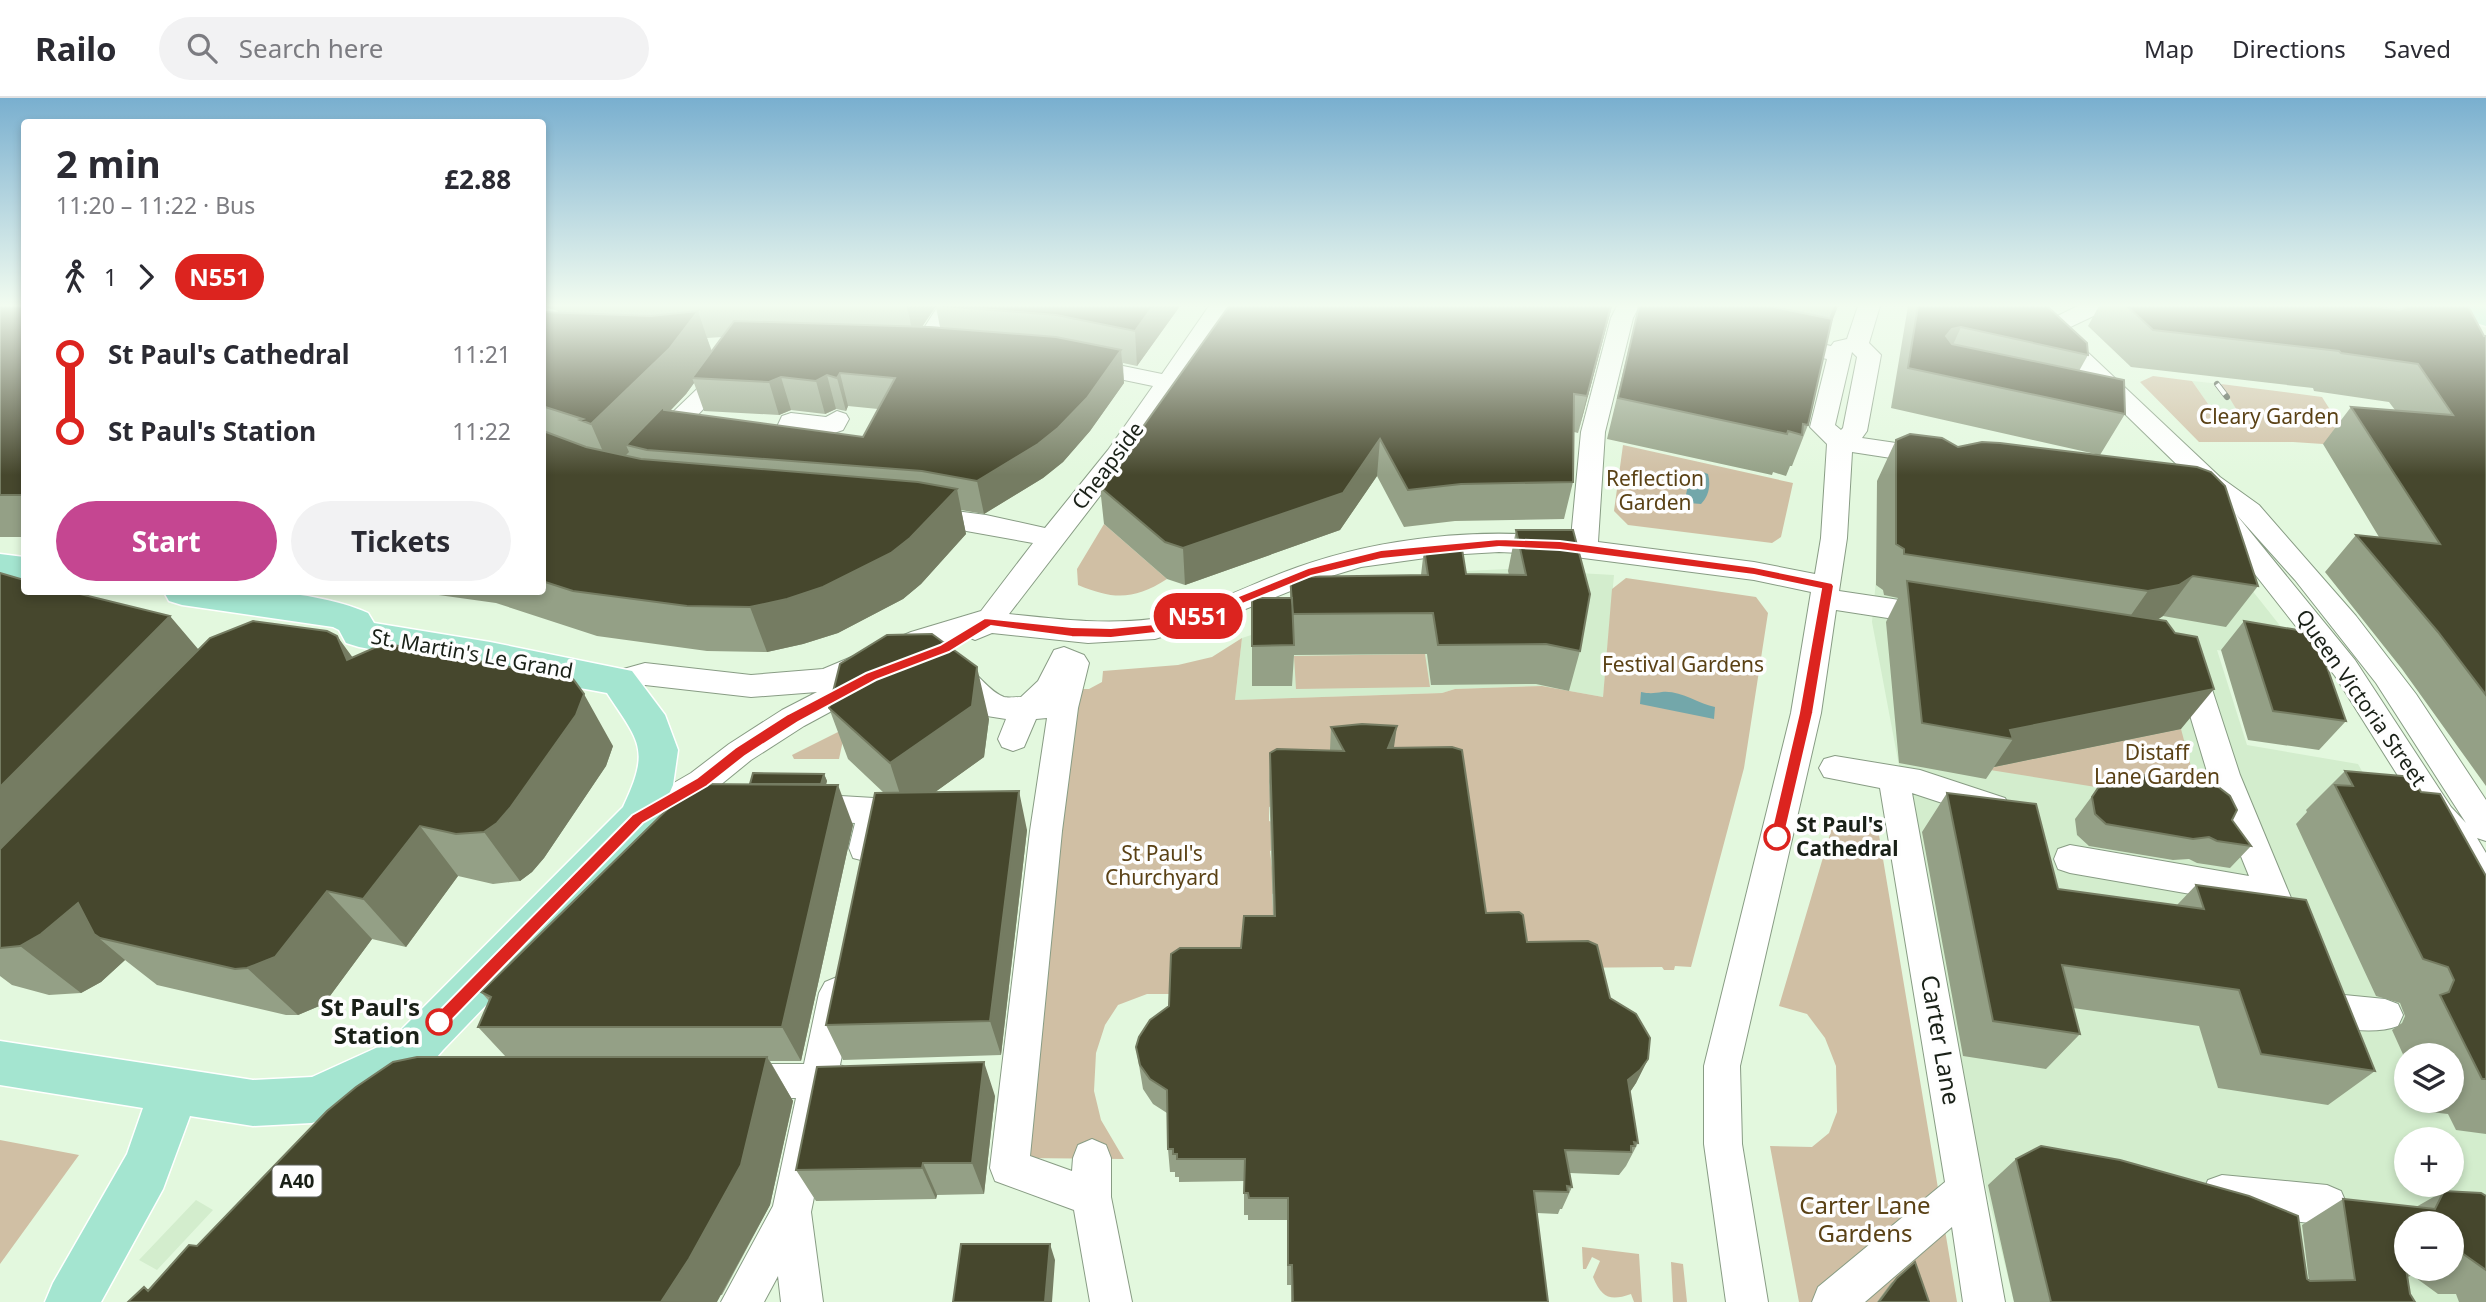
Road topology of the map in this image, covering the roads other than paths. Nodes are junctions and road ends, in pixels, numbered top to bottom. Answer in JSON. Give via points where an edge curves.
{"nodes":[{"id":1,"x":721,"y":362,"type":"edge"},
{"id":2,"x":1071,"y":362,"type":"edge"},
{"id":3,"x":1182,"y":362,"type":"edge"},
{"id":4,"x":1609,"y":362,"type":"edge"},
{"id":5,"x":1868,"y":362,"type":"edge"},
{"id":6,"x":2083,"y":362,"type":"edge"},
{"id":7,"x":1168,"y":382,"type":"junction"},
{"id":8,"x":2127,"y":404,"type":"junction"},
{"id":9,"x":2098,"y":410,"type":"edge"},
{"id":10,"x":837,"y":419,"type":"dead end"},
{"id":11,"x":788,"y":429,"type":"edge"},
{"id":12,"x":1840,"y":442,"type":"junction"},
{"id":13,"x":1952,"y":459,"type":"edge"},
{"id":14,"x":638,"y":462,"type":"edge"},
{"id":15,"x":2211,"y":483,"type":"junction"},
{"id":16,"x":2171,"y":484,"type":"edge"},
{"id":17,"x":901,"y":514,"type":"edge"},
{"id":18,"x":1052,"y":538,"type":"junction"},
{"id":19,"x":1584,"y":548,"type":"junction"},
{"id":20,"x":1827,"y":592,"type":"junction"},
{"id":21,"x":202,"y":595,"type":"edge"},
{"id":22,"x":989,"y":621,"type":"junction"},
{"id":23,"x":1966,"y":621,"type":"edge"},
{"id":24,"x":1111,"y":633,"type":"junction"},
{"id":25,"x":2160,"y":655,"type":"edge"},
{"id":26,"x":947,"y":659,"type":"edge"},
{"id":27,"x":1074,"y":663,"type":"dead end"},
{"id":28,"x":619,"y":681,"type":"junction"},
{"id":29,"x":1030,"y":708,"type":"junction"},
{"id":30,"x":1063,"y":708,"type":"junction"},
{"id":31,"x":1013,"y":739,"type":"dead end"},
{"id":32,"x":1835,"y":768,"type":"dead end"},
{"id":33,"x":1894,"y":779,"type":"junction"},
{"id":34,"x":2477,"y":800,"type":"edge"},
{"id":35,"x":782,"y":807,"type":"edge"},
{"id":36,"x":2011,"y":812,"type":"edge"},
{"id":37,"x":638,"y":819,"type":"junction"},
{"id":38,"x":2486,"y":828,"type":"edge"},
{"id":39,"x":2070,"y":859,"type":"dead end"},
{"id":40,"x":860,"y":877,"type":"edge"},
{"id":41,"x":2486,"y":882,"type":"edge"},
{"id":42,"x":2248,"y":890,"type":"edge"},
{"id":43,"x":844,"y":959,"type":"edge"},
{"id":44,"x":2385,"y":1015,"type":"dead end"},
{"id":45,"x":407,"y":1055,"type":"junction"},
{"id":46,"x":0,"y":1063,"type":"edge"},
{"id":47,"x":870,"y":1080,"type":"edge"},
{"id":48,"x":712,"y":1081,"type":"edge"},
{"id":49,"x":819,"y":1081,"type":"junction"},
{"id":50,"x":171,"y":1089,"type":"junction"},
{"id":51,"x":340,"y":1135,"type":"edge"},
{"id":52,"x":1092,"y":1158,"type":"dead end"},
{"id":53,"x":1965,"y":1190,"type":"junction"},
{"id":54,"x":2221,"y":1194,"type":"edge"},
{"id":55,"x":1091,"y":1197,"type":"junction"},
{"id":56,"x":2327,"y":1205,"type":"dead end"},
{"id":57,"x":792,"y":1207,"type":"junction"},
{"id":58,"x":72,"y":1302,"type":"edge"},
{"id":59,"x":741,"y":1302,"type":"edge"},
{"id":60,"x":802,"y":1302,"type":"edge"},
{"id":61,"x":1111,"y":1302,"type":"edge"},
{"id":62,"x":1747,"y":1302,"type":"edge"},
{"id":63,"x":1833,"y":1302,"type":"edge"},
{"id":64,"x":1984,"y":1302,"type":"edge"}],
"edges":[{"from":1,"to":14,"type":"street","via":[[720,374],[704,394]]},
{"from":2,"to":7,"type":"street"},
{"from":3,"to":7,"type":"street","name":"Cheapside"},
{"from":4,"to":19,"type":"street","via":[[1593,432]]},
{"from":5,"to":12,"type":"street","via":[[1855,431]]},
{"from":6,"to":8,"type":"street","name":"Queen Victoria Street"},
{"from":7,"to":18,"type":"street","name":"Cheapside"},
{"from":8,"to":9,"type":"street"},
{"from":8,"to":15,"type":"street","name":"Queen Victoria Street"},
{"from":10,"to":11,"type":"street","via":[[834,425],[791,422]]},
{"from":12,"to":13,"type":"street"},
{"from":12,"to":20,"type":"street"},
{"from":15,"to":16,"type":"street"},
{"from":15,"to":34,"type":"street","name":"Queen Victoria Street","via":[[2250,511],[2330,603]]},
{"from":15,"to":41,"type":"street","name":"Queen Victoria Street","via":[[2220,513],[2345,668]]},
{"from":17,"to":18,"type":"street","via":[[965,520]]},
{"from":18,"to":22,"type":"street","name":"Cheapside"},
{"from":19,"to":20,"type":"street","via":[[1754,571]]},
{"from":19,"to":24,"type":"street","via":[[1499,543],[1371,556],[1308,573],[1178,623]]},
{"from":20,"to":23,"type":"street"},
{"from":20,"to":62,"type":"street","via":[[1803,729],[1722,1066],[1723,1144]]},
{"from":21,"to":28,"type":"main road","name":"St. Martin's Le Grand","via":[[338,615],[355,622],[343,638]]},
{"from":22,"to":24,"type":"street","via":[[1054,631]]},
{"from":22,"to":28,"type":"street","via":[[961,624],[827,680],[751,686],[645,674]]},
{"from":22,"to":37,"type":"street","name":"Cheapside","via":[[945,648],[871,677],[793,718],[702,782]]},
{"from":24,"to":29,"type":"street","via":[[1064,658],[1051,685]]},
{"from":25,"to":44,"type":"street","via":[[2179,663],[2193,677],[2224,775],[2323,1009]]},
{"from":26,"to":29,"type":"street","via":[[957,677],[998,708]]},
{"from":27,"to":30,"type":"street"},
{"from":28,"to":37,"type":"main road","via":[[650,724],[659,762],[654,787]]},
{"from":29,"to":30,"type":"street"},
{"from":29,"to":31,"type":"street","via":[[1023,713]]},
{"from":30,"to":55,"type":"street","via":[[1004,1076],[1009,1168]]},
{"from":32,"to":33,"type":"street"},
{"from":33,"to":36,"type":"street","via":[[1920,782]]},
{"from":33,"to":53,"type":"street","name":"Carter Lane"},
{"from":34,"to":38,"type":"street","name":"Queen Victoria Street"},
{"from":35,"to":40,"type":"street","via":[[874,811]]},
{"from":37,"to":45,"type":"main road"},
{"from":39,"to":42,"type":"street"},
{"from":43,"to":49,"type":"street"},
{"from":45,"to":50,"type":"main road","via":[[312,1100],[253,1103]]},
{"from":45,"to":51,"type":"main road"},
{"from":46,"to":50,"type":"main road"},
{"from":47,"to":49,"type":"street"},
{"from":48,"to":49,"type":"street"},
{"from":49,"to":57,"type":"street"},
{"from":50,"to":58,"type":"main road","via":[[158,1144]]},
{"from":52,"to":55,"type":"street"},
{"from":53,"to":63,"type":"street"},
{"from":53,"to":64,"type":"street","name":"Carter Lane"},
{"from":54,"to":56,"type":"street","via":[[2278,1220]]},
{"from":55,"to":61,"type":"street"},
{"from":57,"to":59,"type":"street"},
{"from":57,"to":60,"type":"street"}]}
